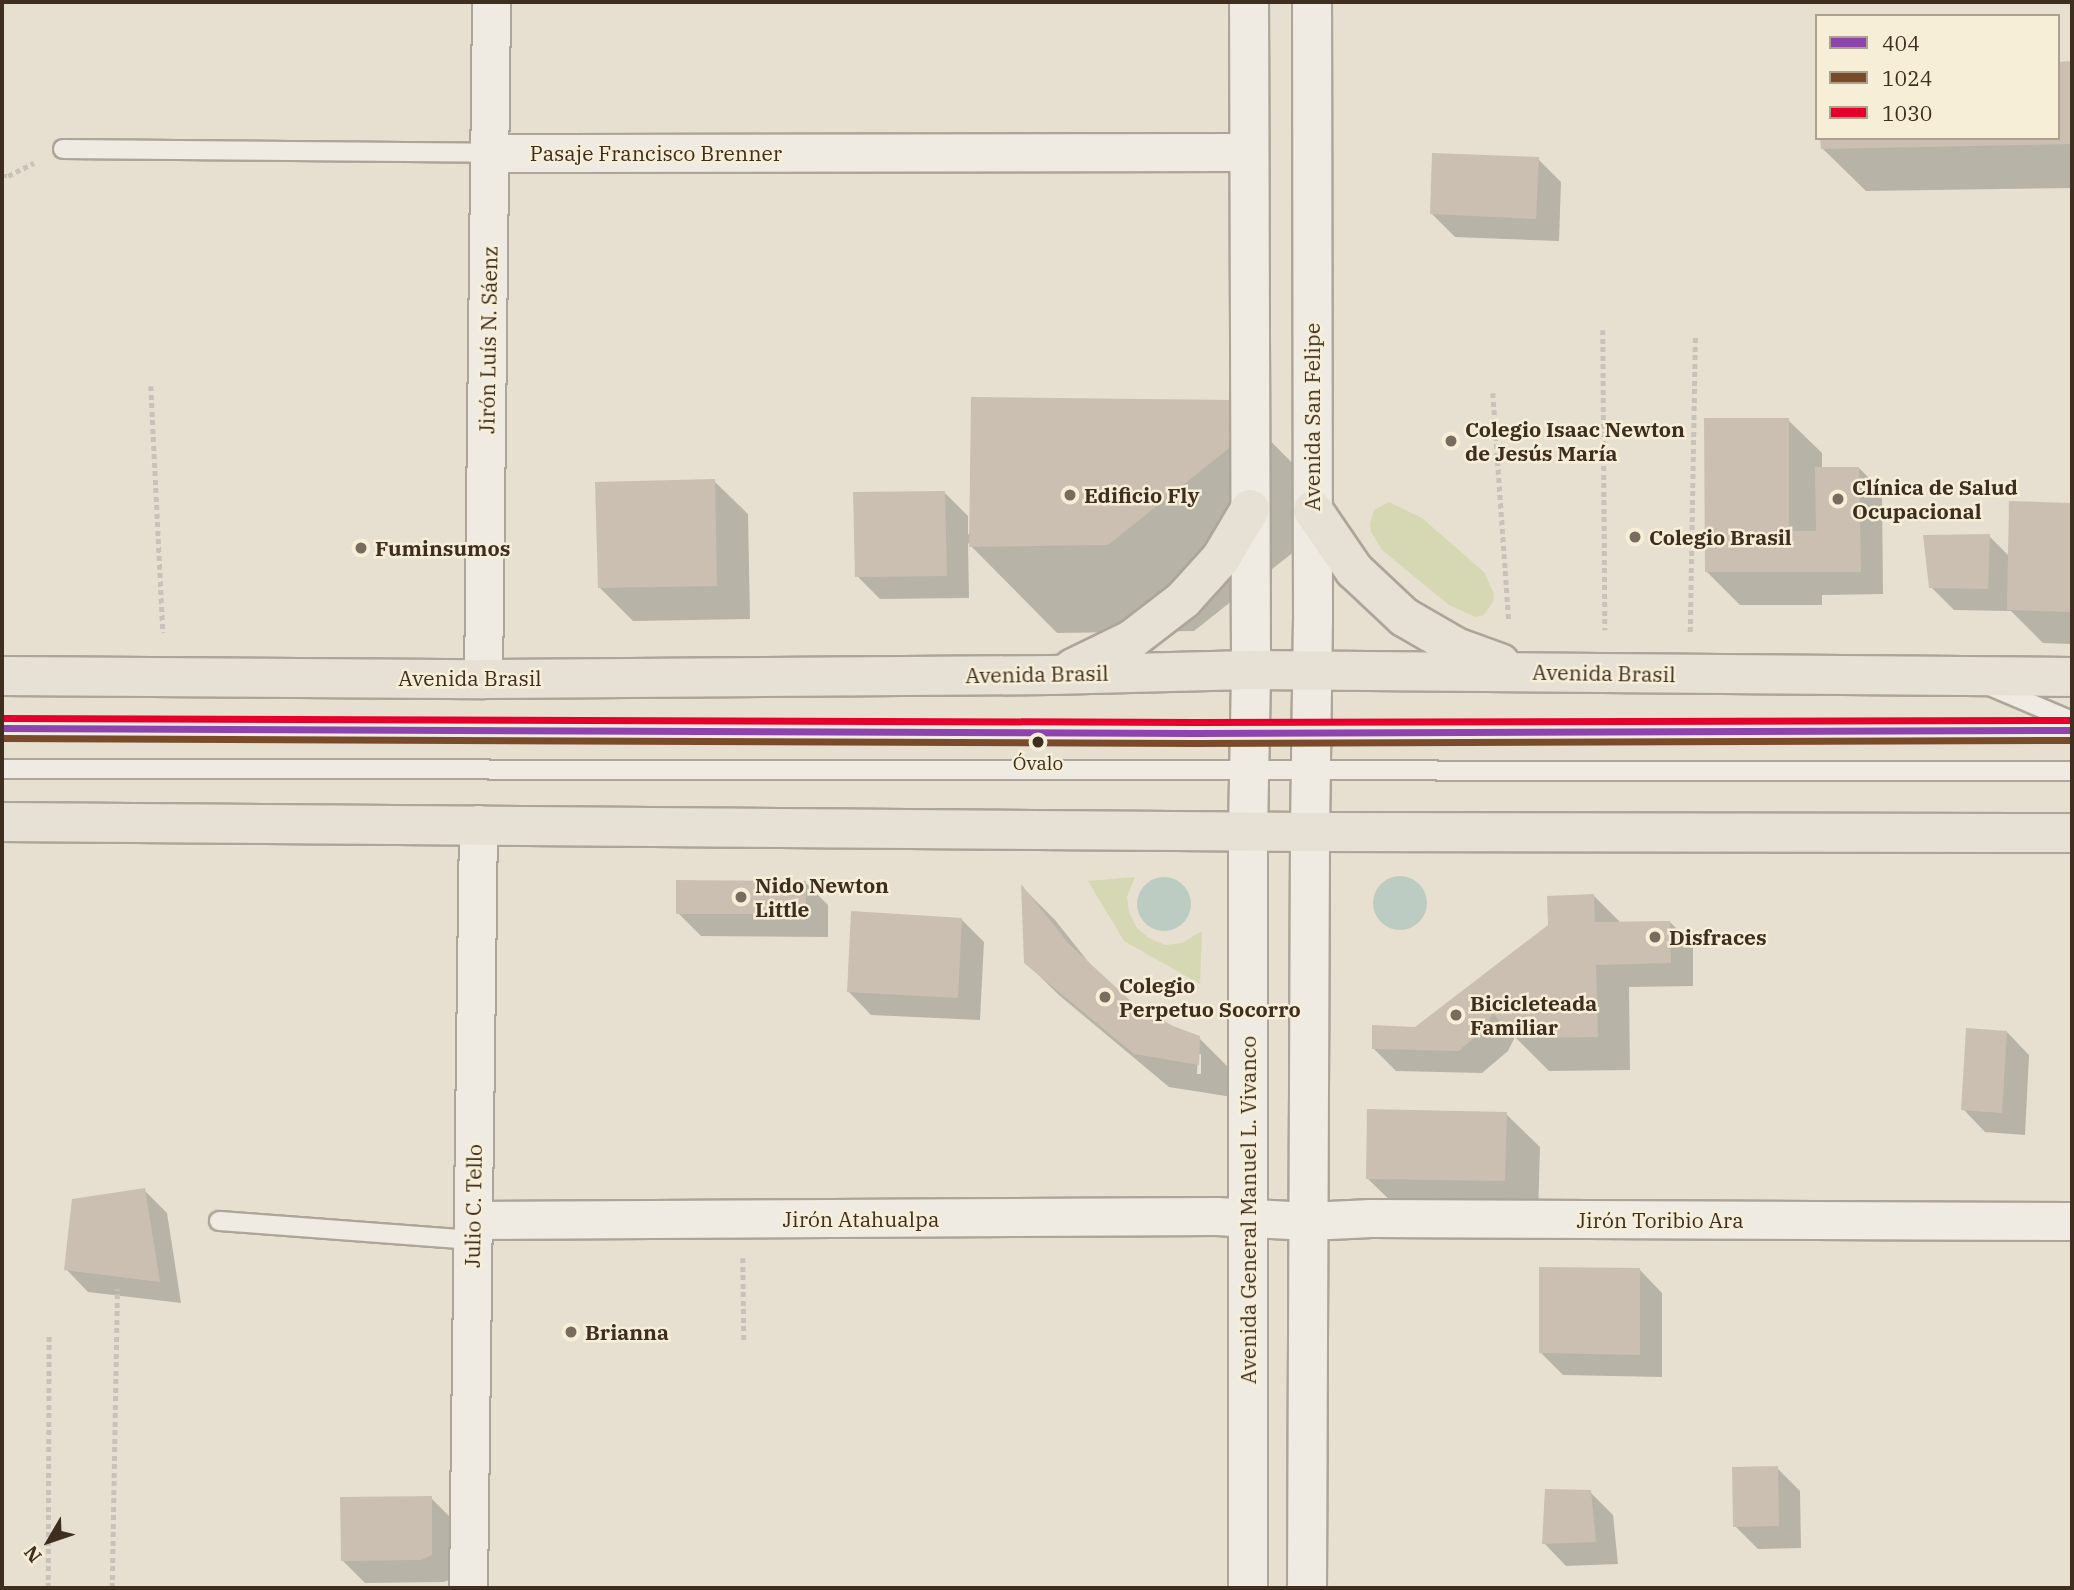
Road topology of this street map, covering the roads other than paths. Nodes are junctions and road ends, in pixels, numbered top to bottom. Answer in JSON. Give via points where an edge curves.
{"nodes":[{"id":1,"x":491,"y":2,"type":"edge"},
{"id":2,"x":1249,"y":2,"type":"edge"},
{"id":3,"x":1312,"y":2,"type":"edge"},
{"id":4,"x":63,"y":149,"type":"dead end"},
{"id":5,"x":1249,"y":152,"type":"junction"},
{"id":6,"x":491,"y":153,"type":"junction"},
{"id":7,"x":1250,"y":509,"type":"junction"},
{"id":8,"x":1313,"y":510,"type":"junction"},
{"id":9,"x":1524,"y":669,"type":"junction"},
{"id":10,"x":1251,"y":670,"type":"junction"},
{"id":11,"x":1312,"y":671,"type":"junction"},
{"id":12,"x":1051,"y":675,"type":"junction"},
{"id":13,"x":2,"y":676,"type":"edge"},
{"id":14,"x":1968,"y":676,"type":"junction"},
{"id":15,"x":2072,"y":677,"type":"edge"},
{"id":16,"x":483,"y":679,"type":"junction"},
{"id":17,"x":2072,"y":721,"type":"edge"},
{"id":18,"x":2,"y":728,"type":"edge"},
{"id":19,"x":2072,"y":730,"type":"edge"},
{"id":20,"x":1312,"y":732,"type":"junction"},
{"id":21,"x":1250,"y":733,"type":"junction"},
{"id":22,"x":2,"y":769,"type":"edge"},
{"id":23,"x":2072,"y":771,"type":"edge"},
{"id":24,"x":1250,"y":772,"type":"junction"},
{"id":25,"x":1310,"y":772,"type":"junction"},
{"id":26,"x":2,"y":822,"type":"edge"},
{"id":27,"x":478,"y":824,"type":"junction"},
{"id":28,"x":1248,"y":831,"type":"junction"},
{"id":29,"x":1310,"y":832,"type":"junction"},
{"id":30,"x":2072,"y":833,"type":"edge"},
{"id":31,"x":1249,"y":1218,"type":"junction"},
{"id":32,"x":219,"y":1221,"type":"dead end"},
{"id":33,"x":1308,"y":1221,"type":"junction"},
{"id":34,"x":2072,"y":1221,"type":"edge"},
{"id":35,"x":473,"y":1230,"type":"junction"},
{"id":36,"x":468,"y":1588,"type":"edge"},
{"id":37,"x":1237,"y":1588,"type":"edge"},
{"id":38,"x":1248,"y":1588,"type":"edge"},
{"id":39,"x":1254,"y":1588,"type":"edge"},
{"id":40,"x":1307,"y":1588,"type":"edge"}],
"edges":[{"from":1,"to":6,"type":"street","name":"Jirón Luís N. Sáenz"},
{"from":2,"to":5,"type":"main road"},
{"from":3,"to":8,"type":"main road","name":"Avenida San Felipe"},
{"from":4,"to":6,"type":"lane","name":"Pasaje Francisco Brenner"},
{"from":5,"to":6,"type":"street","name":"Pasaje Francisco Brenner"},
{"from":5,"to":7,"type":"main road"},
{"from":6,"to":16,"type":"street","name":"Jirón Luís N. Sáenz"},
{"from":7,"to":10,"type":"main road"},
{"from":7,"to":12,"type":"main road","via":[[1221,558],[1166,614],[1112,650]]},
{"from":8,"to":9,"type":"main road","via":[[1354,570],[1404,617],[1456,648]]},
{"from":8,"to":11,"type":"main road","name":"Avenida San Felipe"},
{"from":9,"to":11,"type":"main road","name":"Avenida Brasil"},
{"from":9,"to":14,"type":"main road","name":"Avenida Brasil"},
{"from":10,"to":11,"type":"main road","name":"Avenida Brasil"},
{"from":10,"to":12,"type":"main road","name":"Avenida Brasil"},
{"from":10,"to":21,"type":"main road"},
{"from":11,"to":20,"type":"main road","name":"Avenida San Felipe"},
{"from":12,"to":16,"type":"main road","name":"Avenida Brasil"},
{"from":13,"to":16,"type":"main road","name":"Avenida Brasil"},
{"from":14,"to":15,"type":"main road","name":"Avenida Brasil"},
{"from":14,"to":17,"type":"lane"},
{"from":18,"to":21,"type":"lane"},
{"from":19,"to":20,"type":"lane"},
{"from":20,"to":21,"type":"lane"},
{"from":20,"to":25,"type":"main road","name":"Avenida San Felipe"},
{"from":21,"to":24,"type":"main road"},
{"from":22,"to":24,"type":"lane"},
{"from":23,"to":25,"type":"lane"},
{"from":24,"to":25,"type":"lane"},
{"from":24,"to":28,"type":"main road"},
{"from":25,"to":29,"type":"main road","name":"Avenida San Felipe"},
{"from":26,"to":27,"type":"main road"},
{"from":27,"to":28,"type":"main road"},
{"from":27,"to":35,"type":"street","name":"Julio C. Tello"},
{"from":28,"to":29,"type":"main road"},
{"from":28,"to":31,"type":"main road","name":"Avenida General Manuel L. Vivanco"},
{"from":29,"to":30,"type":"main road"},
{"from":29,"to":33,"type":"main road"},
{"from":31,"to":33,"type":"street","name":"Jirón Toribio Ara"},
{"from":31,"to":35,"type":"street","name":"Jirón Atahualpa","via":[[742,1219]]},
{"from":31,"to":38,"type":"main road","name":"Avenida General Manuel L. Vivanco"},
{"from":32,"to":35,"type":"lane"},
{"from":33,"to":34,"type":"street","name":"Jirón Toribio Ara"},
{"from":33,"to":40,"type":"main road"},
{"from":35,"to":36,"type":"street","name":"Julio C. Tello"},
{"from":37,"to":38,"type":"street"},
{"from":38,"to":39,"type":"street"}]}
